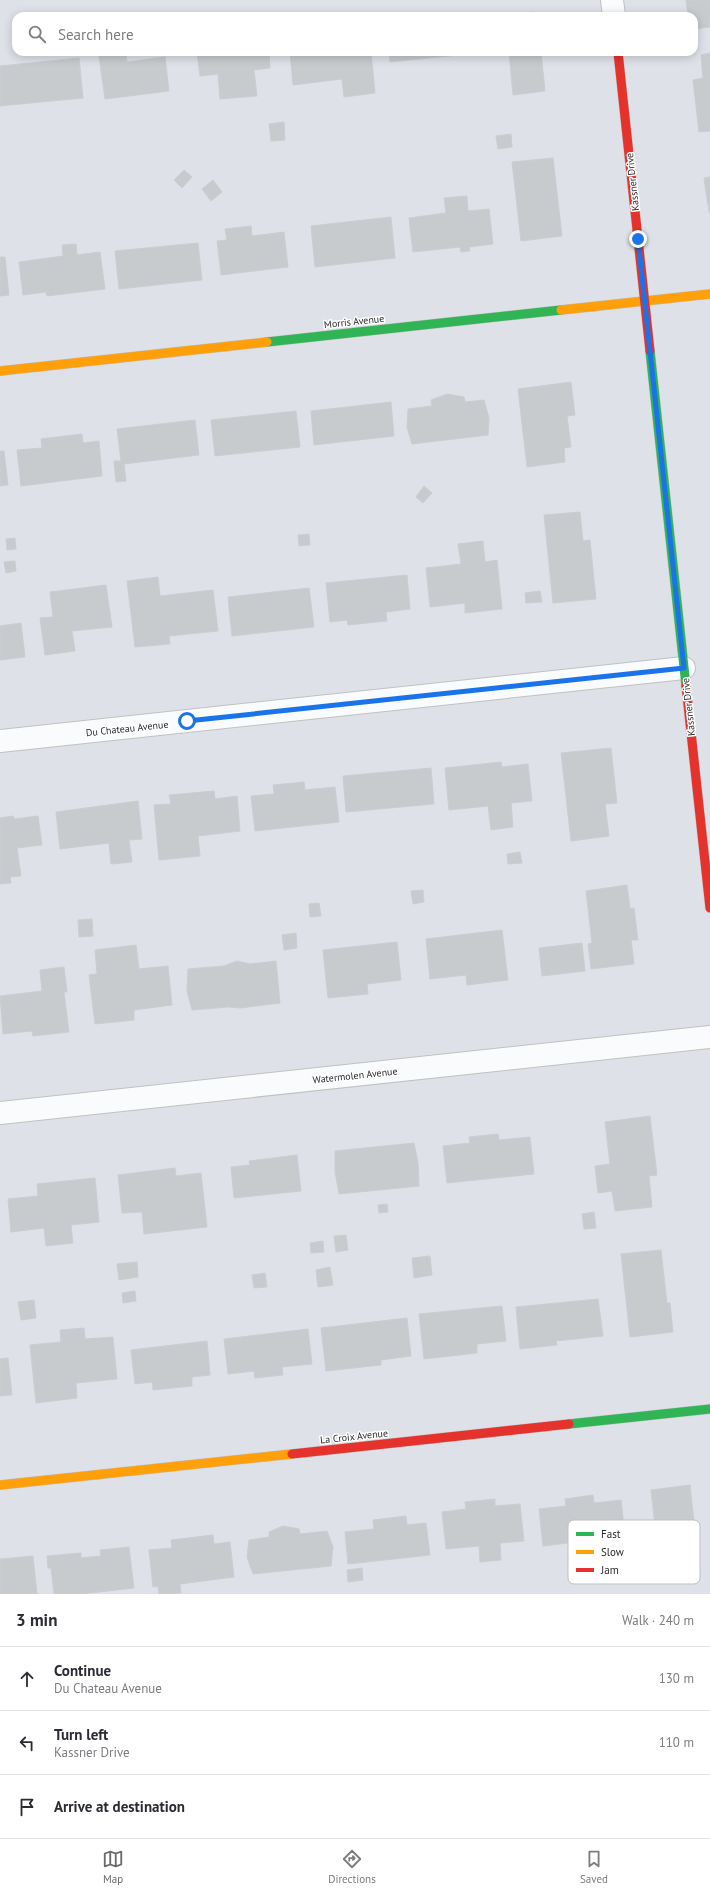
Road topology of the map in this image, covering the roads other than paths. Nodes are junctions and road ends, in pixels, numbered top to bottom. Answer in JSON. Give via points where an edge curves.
{"nodes":[{"id":1,"x":612,"y":0,"type":"edge"},
{"id":2,"x":614,"y":12,"type":"edge"},
{"id":3,"x":618,"y":56,"type":"edge"},
{"id":4,"x":710,"y":294,"type":"edge"},
{"id":5,"x":645,"y":301,"type":"junction"},
{"id":6,"x":0,"y":370,"type":"edge"},
{"id":7,"x":684,"y":668,"type":"junction"},
{"id":8,"x":0,"y":742,"type":"edge"},
{"id":9,"x":710,"y":908,"type":"edge"},
{"id":10,"x":710,"y":1037,"type":"edge"},
{"id":11,"x":0,"y":1113,"type":"edge"},
{"id":12,"x":710,"y":1409,"type":"edge"},
{"id":13,"x":0,"y":1485,"type":"edge"}],
"edges":[{"from":1,"to":2,"type":"street"},
{"from":3,"to":5,"type":"street","name":"Kassner Drive"},
{"from":4,"to":5,"type":"street","name":"Morris Avenue"},
{"from":5,"to":6,"type":"street","name":"Morris Avenue"},
{"from":5,"to":7,"type":"street","name":"Kassner Drive"},
{"from":7,"to":8,"type":"street","name":"Du Chateau Avenue"},
{"from":7,"to":9,"type":"street","name":"Kassner Drive"},
{"from":10,"to":11,"type":"street","name":"Watermolen Avenue"},
{"from":12,"to":13,"type":"street","name":"La Croix Avenue"}]}
